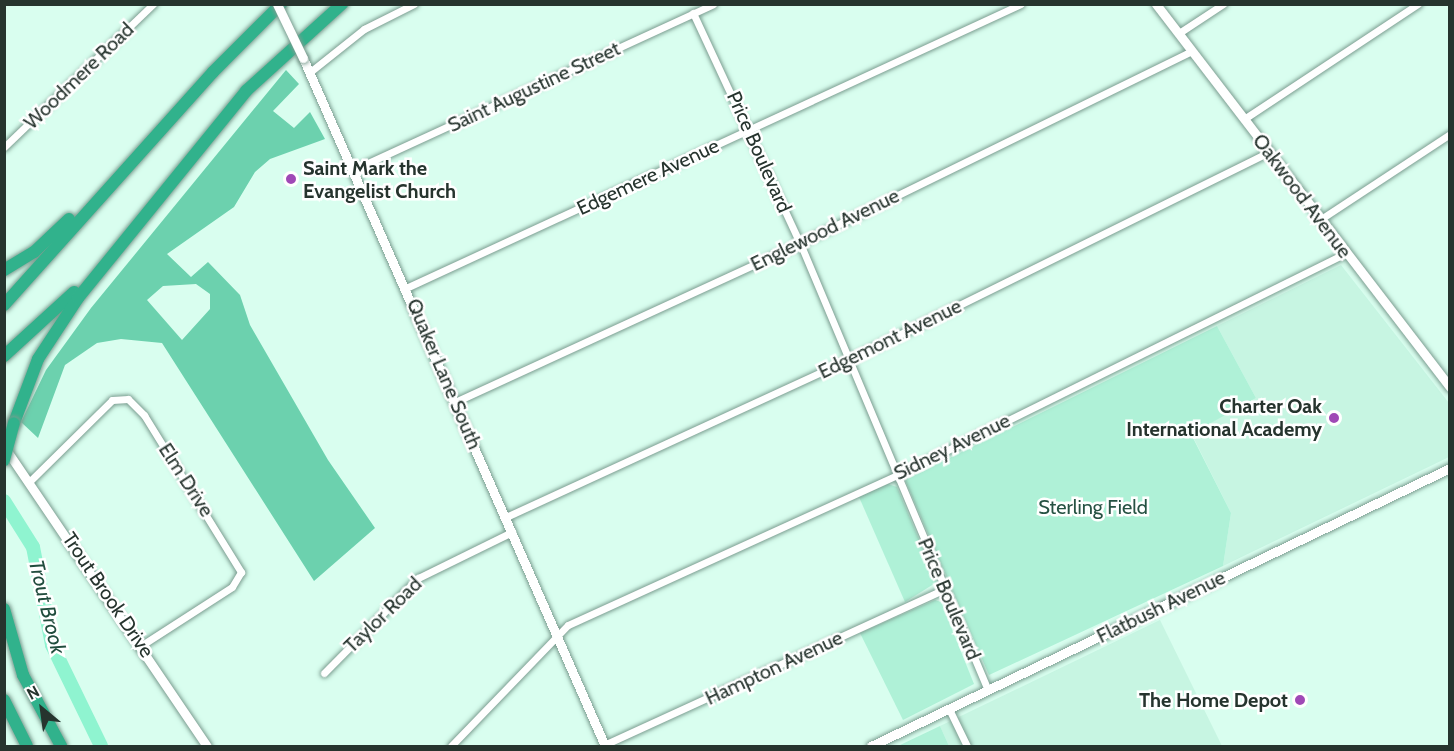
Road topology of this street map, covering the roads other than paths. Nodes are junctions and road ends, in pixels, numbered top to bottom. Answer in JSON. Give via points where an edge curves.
{"nodes":[{"id":1,"x":153,"y":4,"type":"edge"},
{"id":2,"x":279,"y":4,"type":"edge"},
{"id":3,"x":342,"y":4,"type":"edge"},
{"id":4,"x":414,"y":4,"type":"edge"},
{"id":5,"x":713,"y":4,"type":"edge"},
{"id":6,"x":1021,"y":4,"type":"edge"},
{"id":7,"x":1156,"y":4,"type":"edge"},
{"id":8,"x":1223,"y":4,"type":"edge"},
{"id":9,"x":1418,"y":4,"type":"edge"},
{"id":10,"x":693,"y":13,"type":"junction"},
{"id":11,"x":1179,"y":33,"type":"junction"},
{"id":12,"x":1192,"y":51,"type":"junction"},
{"id":13,"x":310,"y":72,"type":"junction"},
{"id":14,"x":1244,"y":119,"type":"junction"},
{"id":15,"x":750,"y":130,"type":"junction"},
{"id":16,"x":1449,"y":134,"type":"edge"},
{"id":17,"x":4,"y":147,"type":"edge"},
{"id":18,"x":1269,"y":152,"type":"junction"},
{"id":19,"x":355,"y":169,"type":"junction"},
{"id":20,"x":109,"y":186,"type":"junction"},
{"id":21,"x":1321,"y":219,"type":"junction"},
{"id":22,"x":800,"y":243,"type":"junction"},
{"id":23,"x":115,"y":252,"type":"junction"},
{"id":24,"x":1346,"y":253,"type":"junction"},
{"id":25,"x":4,"y":270,"type":"edge"},
{"id":26,"x":406,"y":288,"type":"junction"},
{"id":27,"x":4,"y":305,"type":"edge"},
{"id":28,"x":4,"y":356,"type":"edge"},
{"id":29,"x":850,"y":359,"type":"junction"},
{"id":30,"x":1449,"y":387,"type":"edge"},
{"id":31,"x":455,"y":402,"type":"junction"},
{"id":32,"x":4,"y":448,"type":"edge"},
{"id":33,"x":4,"y":460,"type":"edge"},
{"id":34,"x":1449,"y":468,"type":"edge"},
{"id":35,"x":897,"y":474,"type":"junction"},
{"id":36,"x":30,"y":480,"type":"junction"},
{"id":37,"x":506,"y":517,"type":"junction"},
{"id":38,"x":512,"y":532,"type":"junction"},
{"id":39,"x":943,"y":590,"type":"junction"},
{"id":40,"x":4,"y":609,"type":"edge"},
{"id":41,"x":557,"y":636,"type":"junction"},
{"id":42,"x":142,"y":645,"type":"junction"},
{"id":43,"x":324,"y":673,"type":"dead end"},
{"id":44,"x":988,"y":690,"type":"junction"},
{"id":45,"x":4,"y":700,"type":"edge"},
{"id":46,"x":949,"y":709,"type":"junction"},
{"id":47,"x":604,"y":746,"type":"edge"},
{"id":48,"x":27,"y":747,"type":"edge"},
{"id":49,"x":61,"y":747,"type":"edge"},
{"id":50,"x":207,"y":747,"type":"edge"},
{"id":51,"x":451,"y":747,"type":"edge"},
{"id":52,"x":871,"y":747,"type":"edge"},
{"id":53,"x":967,"y":747,"type":"edge"}],
"edges":[{"from":1,"to":17,"type":"street","name":"Woodmere Road"},
{"from":2,"to":13,"type":"main road","name":"Quaker Lane South","bridge":true},
{"from":2,"to":20,"type":"highway"},
{"from":3,"to":23,"type":"highway","via":[[260,76]]},
{"from":4,"to":13,"type":"street","via":[[364,29]]},
{"from":5,"to":10,"type":"street","name":"Saint Augustine Street"},
{"from":6,"to":15,"type":"street","name":"Edgemere Avenue"},
{"from":7,"to":11,"type":"main road","name":"Oakwood Avenue"},
{"from":8,"to":11,"type":"street"},
{"from":9,"to":14,"type":"street"},
{"from":10,"to":15,"type":"street","name":"Price Boulevard"},
{"from":10,"to":19,"type":"street","name":"Saint Augustine Street"},
{"from":11,"to":12,"type":"main road","name":"Oakwood Avenue"},
{"from":12,"to":14,"type":"main road","name":"Oakwood Avenue"},
{"from":12,"to":22,"type":"street","name":"Englewood Avenue"},
{"from":13,"to":19,"type":"main road","name":"Quaker Lane South"},
{"from":14,"to":18,"type":"main road","name":"Oakwood Avenue"},
{"from":15,"to":22,"type":"street","name":"Price Boulevard"},
{"from":15,"to":26,"type":"street","name":"Edgemere Avenue"},
{"from":16,"to":21,"type":"street"},
{"from":18,"to":21,"type":"main road","name":"Oakwood Avenue"},
{"from":18,"to":29,"type":"street","name":"Edgemont Avenue"},
{"from":19,"to":26,"type":"main road","name":"Quaker Lane South"},
{"from":20,"to":25,"type":"highway","via":[[34,252]]},
{"from":20,"to":27,"type":"highway"},
{"from":21,"to":24,"type":"main road","name":"Oakwood Avenue"},
{"from":22,"to":29,"type":"street","name":"Price Boulevard"},
{"from":22,"to":31,"type":"street","name":"Englewood Avenue"},
{"from":23,"to":28,"type":"highway"},
{"from":23,"to":33,"type":"highway","bridge":true,"via":[[43,351],[14,423]]},
{"from":24,"to":30,"type":"main road","name":"Oakwood Avenue"},
{"from":24,"to":35,"type":"street","name":"Sidney Avenue"},
{"from":26,"to":31,"type":"main road","name":"Quaker Lane South"},
{"from":29,"to":35,"type":"street","name":"Price Boulevard"},
{"from":29,"to":37,"type":"street","name":"Edgemont Avenue"},
{"from":31,"to":37,"type":"main road","name":"Quaker Lane South"},
{"from":32,"to":36,"type":"main road","name":"Trout Brook Drive"},
{"from":34,"to":44,"type":"main road","name":"Flatbush Avenue"},
{"from":35,"to":39,"type":"street","name":"Price Boulevard"},
{"from":35,"to":41,"type":"street","name":"Sidney Avenue","via":[[568,625]]},
{"from":36,"to":42,"type":"main road","name":"Trout Brook Drive"},
{"from":36,"to":42,"type":"street","name":"Elm Drive","via":[[112,400],[128,399],[144,415],[241,572],[232,587]]},
{"from":37,"to":38,"type":"main road","name":"Quaker Lane South"},
{"from":38,"to":41,"type":"main road","name":"Quaker Lane South"},
{"from":38,"to":43,"type":"street","name":"Taylor Road","via":[[418,578]]},
{"from":39,"to":44,"type":"street","name":"Price Boulevard"},
{"from":39,"to":47,"type":"street","name":"Hampton Avenue"},
{"from":40,"to":49,"type":"highway","via":[[23,675]]},
{"from":41,"to":47,"type":"main road","name":"Quaker Lane South"},
{"from":41,"to":51,"type":"street","name":"Sidney Avenue"},
{"from":42,"to":50,"type":"main road","name":"Trout Brook Drive"},
{"from":44,"to":46,"type":"main road","name":"Flatbush Avenue"},
{"from":45,"to":48,"type":"highway"},
{"from":46,"to":52,"type":"main road","name":"Flatbush Avenue"},
{"from":46,"to":53,"type":"street"}]}
